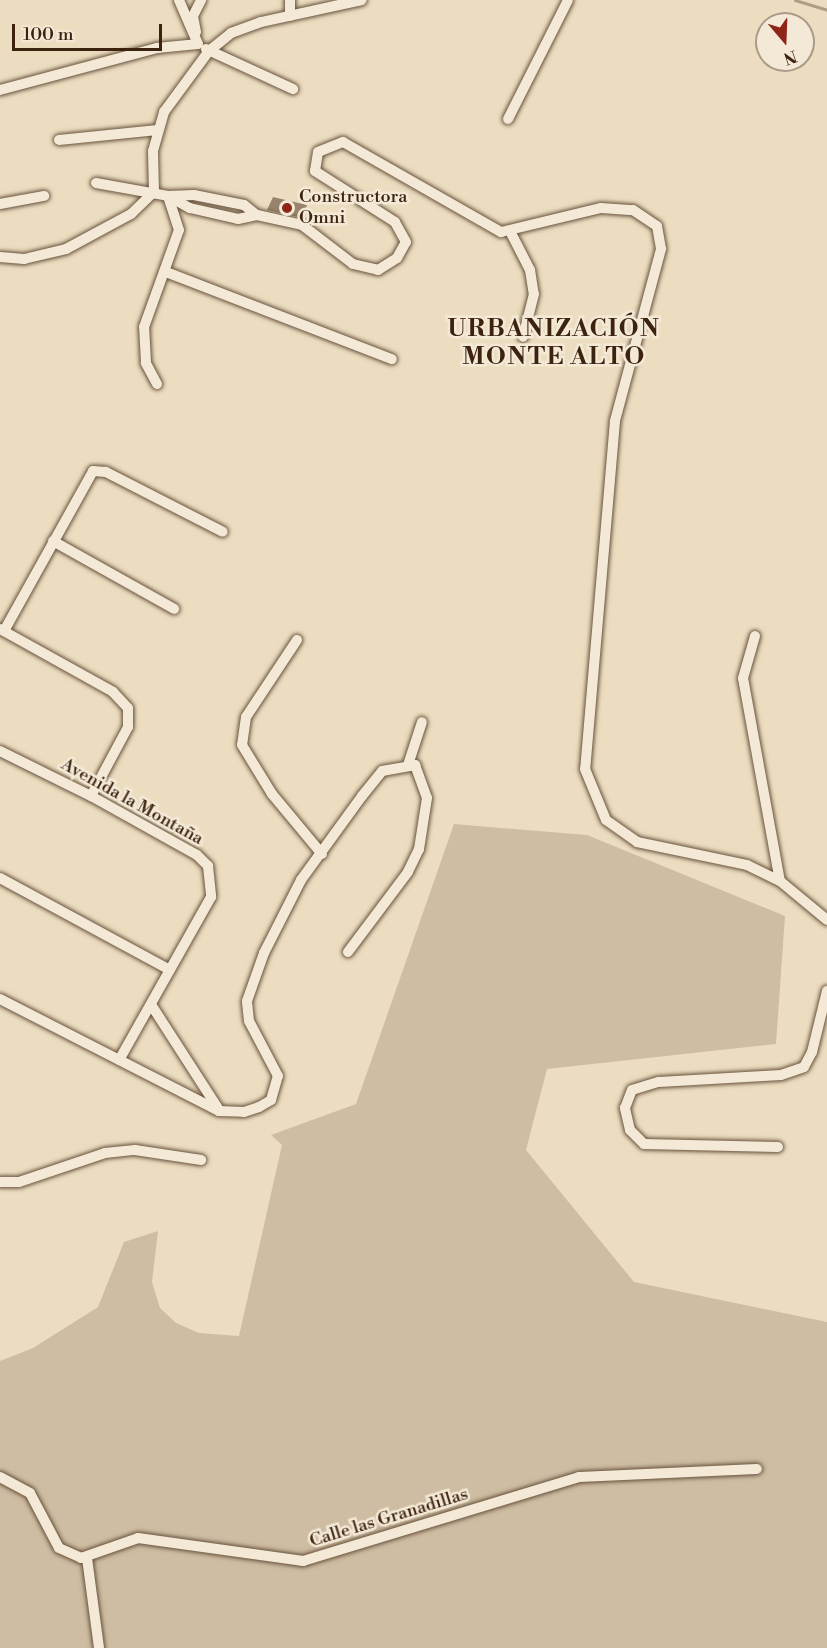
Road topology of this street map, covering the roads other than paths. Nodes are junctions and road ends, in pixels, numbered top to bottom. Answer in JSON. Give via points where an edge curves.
{"nodes":[{"id":1,"x":179,"y":0,"type":"edge"},
{"id":2,"x":201,"y":0,"type":"edge"},
{"id":3,"x":290,"y":0,"type":"edge"},
{"id":4,"x":362,"y":0,"type":"edge"},
{"id":5,"x":568,"y":0,"type":"edge"},
{"id":6,"x":290,"y":16,"type":"junction"},
{"id":7,"x":198,"y":44,"type":"junction"},
{"id":8,"x":209,"y":51,"type":"junction"},
{"id":9,"x":292,"y":89,"type":"dead end"},
{"id":10,"x":0,"y":90,"type":"edge"},
{"id":11,"x":508,"y":119,"type":"dead end"},
{"id":12,"x":157,"y":130,"type":"junction"},
{"id":13,"x":59,"y":140,"type":"dead end"},
{"id":14,"x":96,"y":183,"type":"dead end"},
{"id":15,"x":154,"y":192,"type":"junction"},
{"id":16,"x":44,"y":196,"type":"dead end"},
{"id":17,"x":168,"y":196,"type":"junction"},
{"id":18,"x":0,"y":204,"type":"edge"},
{"id":19,"x":511,"y":233,"type":"junction"},
{"id":20,"x":0,"y":257,"type":"edge"},
{"id":21,"x":166,"y":272,"type":"junction"},
{"id":22,"x":523,"y":337,"type":"dead end"},
{"id":23,"x":392,"y":359,"type":"dead end"},
{"id":24,"x":157,"y":384,"type":"dead end"},
{"id":25,"x":223,"y":532,"type":"dead end"},
{"id":26,"x":53,"y":541,"type":"junction"},
{"id":27,"x":174,"y":609,"type":"dead end"},
{"id":28,"x":2,"y":630,"type":"edge"},
{"id":29,"x":755,"y":636,"type":"dead end"},
{"id":30,"x":297,"y":640,"type":"dead end"},
{"id":31,"x":422,"y":722,"type":"dead end"},
{"id":32,"x":0,"y":751,"type":"edge"},
{"id":33,"x":408,"y":765,"type":"junction"},
{"id":34,"x":91,"y":796,"type":"junction"},
{"id":35,"x":322,"y":854,"type":"junction"},
{"id":36,"x":0,"y":878,"type":"edge"},
{"id":37,"x":780,"y":881,"type":"junction"},
{"id":38,"x":827,"y":920,"type":"edge"},
{"id":39,"x":348,"y":952,"type":"dead end"},
{"id":40,"x":170,"y":970,"type":"junction"},
{"id":41,"x":827,"y":991,"type":"edge"},
{"id":42,"x":0,"y":999,"type":"edge"},
{"id":43,"x":152,"y":1006,"type":"junction"},
{"id":44,"x":119,"y":1060,"type":"junction"},
{"id":45,"x":219,"y":1111,"type":"junction"},
{"id":46,"x":778,"y":1147,"type":"dead end"},
{"id":47,"x":201,"y":1160,"type":"dead end"},
{"id":48,"x":0,"y":1182,"type":"edge"},
{"id":49,"x":757,"y":1469,"type":"dead end"},
{"id":50,"x":0,"y":1477,"type":"edge"},
{"id":51,"x":87,"y":1558,"type":"junction"},
{"id":52,"x":99,"y":1648,"type":"edge"}],
"edges":[{"from":1,"to":7,"type":"street"},
{"from":2,"to":7,"type":"street","via":[[193,16]]},
{"from":3,"to":6,"type":"street"},
{"from":4,"to":6,"type":"street"},
{"from":5,"to":11,"type":"street"},
{"from":6,"to":8,"type":"street","via":[[246,27]]},
{"from":7,"to":8,"type":"street"},
{"from":7,"to":10,"type":"street","via":[[157,48]]},
{"from":8,"to":9,"type":"street"},
{"from":8,"to":12,"type":"street","via":[[164,112]]},
{"from":12,"to":13,"type":"street"},
{"from":12,"to":15,"type":"street"},
{"from":14,"to":15,"type":"street"},
{"from":15,"to":17,"type":"street"},
{"from":15,"to":20,"type":"street","via":[[131,214],[66,249],[24,259]]},
{"from":16,"to":18,"type":"street"},
{"from":17,"to":19,"type":"street","via":[[190,208],[238,219],[257,215],[302,225],[362,267],[390,265],[406,242],[395,222],[315,171],[318,152],[343,142],[489,227]]},
{"from":17,"to":21,"type":"street","via":[[177,211],[179,230]]},
{"from":19,"to":22,"type":"street","via":[[530,270],[534,294]]},
{"from":19,"to":37,"type":"street","via":[[601,208],[633,210],[657,226],[662,249],[615,421],[589,687],[585,769],[592,796],[606,820],[637,842],[747,864]]},
{"from":21,"to":23,"type":"street"},
{"from":21,"to":24,"type":"street","via":[[144,327],[146,363]]},
{"from":25,"to":26,"type":"street","via":[[106,472],[93,471]]},
{"from":26,"to":27,"type":"street"},
{"from":26,"to":28,"type":"street"},
{"from":28,"to":34,"type":"street","via":[[113,692],[128,708],[128,727]]},
{"from":29,"to":37,"type":"street","via":[[743,678]]},
{"from":30,"to":35,"type":"street","via":[[246,717],[242,745],[272,794]]},
{"from":31,"to":33,"type":"street"},
{"from":32,"to":34,"type":"street","name":"Avenida la Montaña"},
{"from":33,"to":35,"type":"street","via":[[382,771]]},
{"from":33,"to":39,"type":"street","via":[[415,765],[428,798],[419,849],[408,872]]},
{"from":34,"to":40,"type":"street","name":"Avenida la Montaña","via":[[208,866],[211,897]]},
{"from":35,"to":45,"type":"street","via":[[301,880],[252,981],[247,1001],[256,1037],[276,1065],[274,1094],[259,1107],[244,1112]]},
{"from":36,"to":40,"type":"street"},
{"from":37,"to":38,"type":"street"},
{"from":40,"to":43,"type":"street"},
{"from":41,"to":46,"type":"street","via":[[812,1052],[804,1067],[781,1075],[659,1082],[632,1090],[625,1108],[630,1130],[644,1144]]},
{"from":42,"to":44,"type":"street"},
{"from":43,"to":44,"type":"street"},
{"from":43,"to":45,"type":"street"},
{"from":44,"to":45,"type":"street"},
{"from":47,"to":48,"type":"street","via":[[135,1150],[105,1153],[19,1182]]},
{"from":49,"to":51,"type":"street","name":"Calle las Granadillas","via":[[579,1477],[303,1561],[138,1538],[114,1543]]},
{"from":50,"to":51,"type":"street","via":[[23,1487],[38,1501],[59,1548]]},
{"from":51,"to":52,"type":"street"}]}
